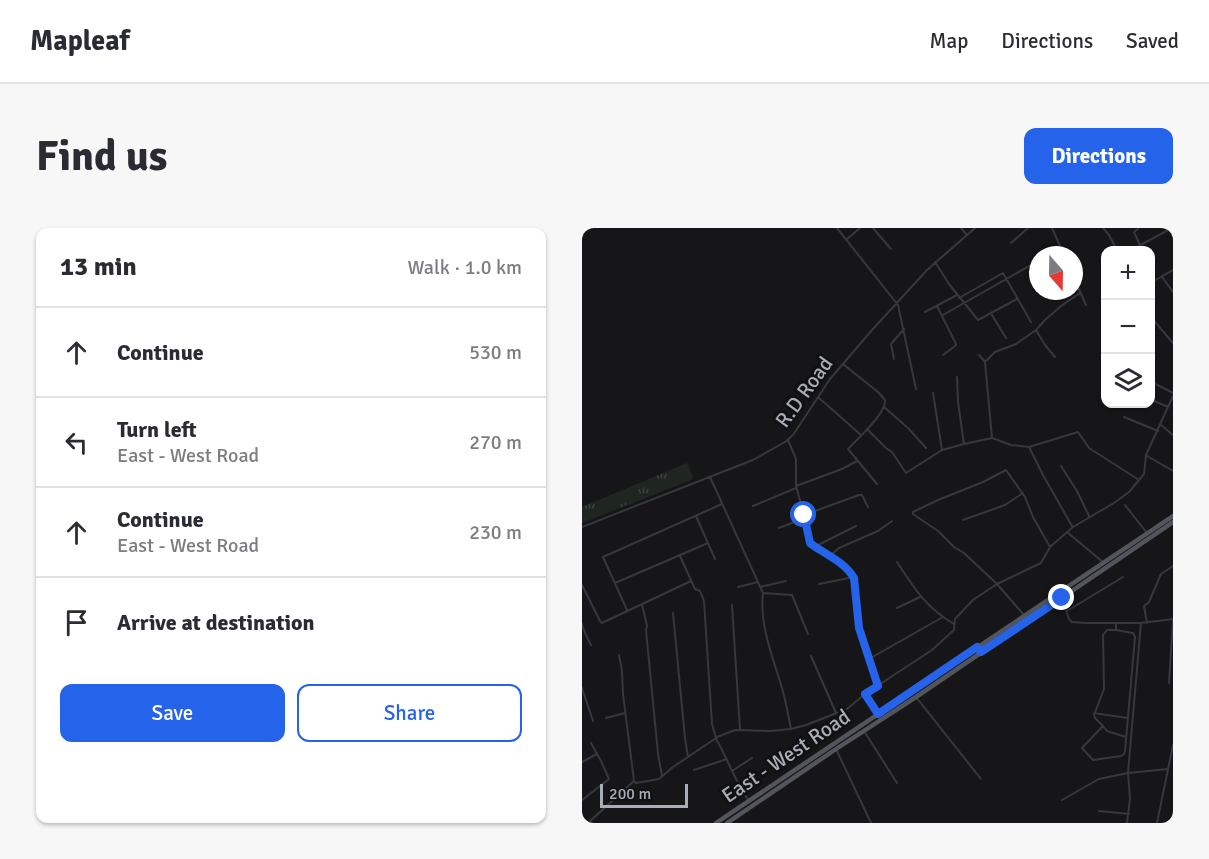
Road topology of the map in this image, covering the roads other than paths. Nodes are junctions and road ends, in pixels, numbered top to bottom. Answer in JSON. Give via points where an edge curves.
{"nodes":[{"id":1,"x":837,"y":228,"type":"edge"},
{"id":2,"x":860,"y":228,"type":"edge"},
{"id":3,"x":873,"y":228,"type":"edge"},
{"id":4,"x":961,"y":228,"type":"edge"},
{"id":5,"x":975,"y":228,"type":"edge"},
{"id":6,"x":1018,"y":228,"type":"edge"},
{"id":7,"x":1028,"y":228,"type":"edge"},
{"id":8,"x":1052,"y":228,"type":"edge"},
{"id":9,"x":1103,"y":228,"type":"edge"},
{"id":10,"x":1172,"y":228,"type":"edge"},
{"id":11,"x":1138,"y":229,"type":"edge"},
{"id":12,"x":1022,"y":233,"type":"junction"},
{"id":13,"x":967,"y":235,"type":"junction"},
{"id":14,"x":846,"y":240,"type":"junction"},
{"id":15,"x":1011,"y":243,"type":"dead end"},
{"id":16,"x":1140,"y":245,"type":"joint"},
{"id":17,"x":1060,"y":246,"type":"edge"},
{"id":18,"x":1115,"y":246,"type":"edge"},
{"id":19,"x":891,"y":249,"type":"dead end"},
{"id":20,"x":935,"y":262,"type":"junction"},
{"id":21,"x":1029,"y":266,"type":"edge"},
{"id":22,"x":1173,"y":270,"type":"edge"},
{"id":23,"x":1162,"y":277,"type":"junction"},
{"id":24,"x":1155,"y":280,"type":"edge"},
{"id":25,"x":1173,"y":292,"type":"edge"},
{"id":26,"x":958,"y":297,"type":"junction"},
{"id":27,"x":1017,"y":298,"type":"junction"},
{"id":28,"x":1083,"y":299,"type":"edge"},
{"id":29,"x":1070,"y":300,"type":"edge"},
{"id":30,"x":896,"y":302,"type":"junction"},
{"id":31,"x":1086,"y":305,"type":"dead end"},
{"id":32,"x":937,"y":306,"type":"junction"},
{"id":33,"x":925,"y":312,"type":"dead end"},
{"id":34,"x":991,"y":314,"type":"junction"},
{"id":35,"x":943,"y":315,"type":"dead end"},
{"id":36,"x":1031,"y":322,"type":"dead end"},
{"id":37,"x":1155,"y":322,"type":"edge"},
{"id":38,"x":904,"y":329,"type":"junction"},
{"id":39,"x":1036,"y":330,"type":"junction"},
{"id":40,"x":1006,"y":338,"type":"dead end"},
{"id":41,"x":1173,"y":343,"type":"edge"},
{"id":42,"x":943,"y":355,"type":"dead end"},
{"id":43,"x":979,"y":355,"type":"dead end"},
{"id":44,"x":1055,"y":357,"type":"dead end"},
{"id":45,"x":894,"y":359,"type":"dead end"},
{"id":46,"x":985,"y":362,"type":"junction"},
{"id":47,"x":843,"y":364,"type":"junction"},
{"id":48,"x":957,"y":377,"type":"dead end"},
{"id":49,"x":1155,"y":384,"type":"edge"},
{"id":50,"x":916,"y":389,"type":"dead end"},
{"id":51,"x":933,"y":393,"type":"dead end"},
{"id":52,"x":1173,"y":394,"type":"edge"},
{"id":53,"x":818,"y":397,"type":"junction"},
{"id":54,"x":1155,"y":401,"type":"edge"},
{"id":55,"x":884,"y":407,"type":"junction"},
{"id":56,"x":1168,"y":407,"type":"junction"},
{"id":57,"x":1124,"y":417,"type":"dead end"},
{"id":58,"x":1161,"y":425,"type":"junction"},
{"id":59,"x":867,"y":429,"type":"junction"},
{"id":60,"x":1158,"y":431,"type":"junction"},
{"id":61,"x":861,"y":435,"type":"junction"},
{"id":62,"x":1173,"y":435,"type":"edge"},
{"id":63,"x":992,"y":438,"type":"junction"},
{"id":64,"x":788,"y":440,"type":"junction"},
{"id":65,"x":964,"y":444,"type":"junction"},
{"id":66,"x":1029,"y":447,"type":"junction"},
{"id":67,"x":926,"y":448,"type":"dead end"},
{"id":68,"x":942,"y":450,"type":"junction"},
{"id":69,"x":1146,"y":455,"type":"junction"},
{"id":70,"x":857,"y":461,"type":"junction"},
{"id":71,"x":1061,"y":466,"type":"dead end"},
{"id":72,"x":1173,"y":471,"type":"edge"},
{"id":73,"x":710,"y":476,"type":"junction"},
{"id":74,"x":1139,"y":480,"type":"junction"},
{"id":75,"x":877,"y":484,"type":"dead end"},
{"id":76,"x":796,"y":487,"type":"junction"},
{"id":77,"x":1023,"y":493,"type":"junction"},
{"id":78,"x":722,"y":504,"type":"junction"},
{"id":79,"x":1125,"y":505,"type":"dead end"},
{"id":80,"x":753,"y":506,"type":"dead end"},
{"id":81,"x":868,"y":507,"type":"dead end"},
{"id":82,"x":696,"y":516,"type":"junction"},
{"id":83,"x":1089,"y":516,"type":"junction"},
{"id":84,"x":1173,"y":516,"type":"edge"},
{"id":85,"x":805,"y":517,"type":"junction"},
{"id":86,"x":963,"y":520,"type":"dead end"},
{"id":87,"x":892,"y":521,"type":"dead end"},
{"id":88,"x":1173,"y":522,"type":"edge"},
{"id":89,"x":856,"y":526,"type":"dead end"},
{"id":90,"x":582,"y":527,"type":"edge"},
{"id":91,"x":1073,"y":527,"type":"junction"},
{"id":92,"x":779,"y":528,"type":"dead end"},
{"id":93,"x":1067,"y":532,"type":"junction"},
{"id":94,"x":1147,"y":533,"type":"junction"},
{"id":95,"x":708,"y":543,"type":"junction"},
{"id":96,"x":814,"y":547,"type":"junction"},
{"id":97,"x":1050,"y":547,"type":"junction"},
{"id":98,"x":680,"y":556,"type":"junction"},
{"id":99,"x":830,"y":556,"type":"junction"},
{"id":100,"x":715,"y":560,"type":"dead end"},
{"id":101,"x":897,"y":562,"type":"dead end"},
{"id":102,"x":1104,"y":563,"type":"junction"},
{"id":103,"x":1173,"y":566,"type":"edge"},
{"id":104,"x":1123,"y":577,"type":"dead end"},
{"id":105,"x":854,"y":578,"type":"junction"},
{"id":106,"x":786,"y":580,"type":"dead end"},
{"id":107,"x":691,"y":581,"type":"junction"},
{"id":108,"x":758,"y":582,"type":"junction"},
{"id":109,"x":615,"y":583,"type":"junction"},
{"id":110,"x":819,"y":584,"type":"dead end"},
{"id":111,"x":998,"y":584,"type":"junction"},
{"id":112,"x":582,"y":585,"type":"edge"},
{"id":113,"x":738,"y":587,"type":"dead end"},
{"id":114,"x":760,"y":587,"type":"junction"},
{"id":115,"x":763,"y":593,"type":"junction"},
{"id":116,"x":920,"y":597,"type":"junction"},
{"id":117,"x":1062,"y":598,"type":"junction"},
{"id":118,"x":642,"y":604,"type":"junction"},
{"id":119,"x":732,"y":606,"type":"dead end"},
{"id":120,"x":897,"y":608,"type":"dead end"},
{"id":121,"x":627,"y":610,"type":"junction"},
{"id":122,"x":1066,"y":611,"type":"junction"},
{"id":123,"x":674,"y":613,"type":"dead end"},
{"id":124,"x":1024,"y":615,"type":"junction"},
{"id":125,"x":943,"y":617,"type":"junction"},
{"id":126,"x":1173,"y":620,"type":"edge"},
{"id":127,"x":1147,"y":622,"type":"junction"},
{"id":128,"x":1116,"y":623,"type":"junction"},
{"id":129,"x":1141,"y":623,"type":"junction"},
{"id":130,"x":582,"y":624,"type":"edge"},
{"id":131,"x":954,"y":624,"type":"junction"},
{"id":132,"x":1116,"y":630,"type":"junction"},
{"id":133,"x":807,"y":634,"type":"dead end"},
{"id":134,"x":591,"y":645,"type":"dead end"},
{"id":135,"x":977,"y":647,"type":"junction"},
{"id":136,"x":981,"y":652,"type":"junction"},
{"id":137,"x":619,"y":655,"type":"dead end"},
{"id":138,"x":811,"y":656,"type":"dead end"},
{"id":139,"x":869,"y":659,"type":"junction"},
{"id":140,"x":1170,"y":682,"type":"dead end"},
{"id":141,"x":878,"y":686,"type":"junction"},
{"id":142,"x":582,"y":688,"type":"edge"},
{"id":143,"x":865,"y":694,"type":"junction"},
{"id":144,"x":916,"y":697,"type":"junction"},
{"id":145,"x":626,"y":713,"type":"junction"},
{"id":146,"x":836,"y":713,"type":"junction"},
{"id":147,"x":1094,"y":713,"type":"junction"},
{"id":148,"x":878,"y":714,"type":"junction"},
{"id":149,"x":606,"y":718,"type":"dead end"},
{"id":150,"x":1128,"y":718,"type":"junction"},
{"id":151,"x":593,"y":721,"type":"dead end"},
{"id":152,"x":1102,"y":726,"type":"junction"},
{"id":153,"x":791,"y":729,"type":"junction"},
{"id":154,"x":740,"y":730,"type":"junction"},
{"id":155,"x":864,"y":731,"type":"junction"},
{"id":156,"x":1126,"y":737,"type":"junction"},
{"id":157,"x":716,"y":738,"type":"junction"},
{"id":158,"x":591,"y":743,"type":"dead end"},
{"id":159,"x":1173,"y":745,"type":"edge"},
{"id":160,"x":836,"y":749,"type":"junction"},
{"id":161,"x":597,"y":754,"type":"junction"},
{"id":162,"x":688,"y":757,"type":"junction"},
{"id":163,"x":752,"y":758,"type":"dead end"},
{"id":164,"x":727,"y":759,"type":"junction"},
{"id":165,"x":582,"y":762,"type":"edge"},
{"id":166,"x":1170,"y":767,"type":"edge"},
{"id":167,"x":694,"y":770,"type":"dead end"},
{"id":168,"x":732,"y":771,"type":"junction"},
{"id":169,"x":1128,"y":773,"type":"junction"},
{"id":170,"x":662,"y":776,"type":"junction"},
{"id":171,"x":981,"y":779,"type":"dead end"},
{"id":172,"x":634,"y":781,"type":"junction"},
{"id":173,"x":897,"y":783,"type":"dead end"},
{"id":174,"x":582,"y":800,"type":"edge"},
{"id":175,"x":1062,"y":800,"type":"dead end"},
{"id":176,"x":748,"y":801,"type":"junction"},
{"id":177,"x":1099,"y":811,"type":"dead end"},
{"id":178,"x":1129,"y":814,"type":"junction"},
{"id":179,"x":588,"y":823,"type":"edge"},
{"id":180,"x":716,"y":823,"type":"edge"},
{"id":181,"x":727,"y":823,"type":"edge"},
{"id":182,"x":871,"y":823,"type":"edge"},
{"id":183,"x":1127,"y":823,"type":"edge"},
{"id":184,"x":1157,"y":823,"type":"edge"}],
"edges":[{"from":1,"to":14,"type":"street"},
{"from":2,"to":14,"type":"street"},
{"from":3,"to":19,"type":"street"},
{"from":4,"to":13,"type":"street"},
{"from":5,"to":13,"type":"street","name":"R.D Road"},
{"from":6,"to":12,"type":"street"},
{"from":7,"to":12,"type":"street"},
{"from":8,"to":17,"type":"street"},
{"from":9,"to":18,"type":"street"},
{"from":10,"to":16,"type":"street"},
{"from":11,"to":16,"type":"street","via":[[1134,232]]},
{"from":12,"to":15,"type":"street"},
{"from":13,"to":20,"type":"street","name":"R.D Road"},
{"from":14,"to":30,"type":"street"},
{"from":20,"to":26,"type":"street"},
{"from":20,"to":30,"type":"street","name":"R.D Road"},
{"from":21,"to":35,"type":"street"},
{"from":22,"to":23,"type":"street"},
{"from":23,"to":24,"type":"street"},
{"from":23,"to":25,"type":"street"},
{"from":26,"to":27,"type":"street","via":[[1003,273]]},
{"from":26,"to":32,"type":"street"},
{"from":26,"to":34,"type":"street","via":[[978,320]]},
{"from":27,"to":34,"type":"street"},
{"from":27,"to":36,"type":"street"},
{"from":28,"to":31,"type":"street"},
{"from":29,"to":39,"type":"street"},
{"from":30,"to":38,"type":"street"},
{"from":30,"to":47,"type":"street","name":"R.D Road"},
{"from":32,"to":33,"type":"street"},
{"from":32,"to":42,"type":"street","via":[[956,344]]},
{"from":34,"to":40,"type":"street"},
{"from":37,"to":41,"type":"street"},
{"from":38,"to":45,"type":"street","via":[[891,344]]},
{"from":38,"to":50,"type":"street"},
{"from":39,"to":44,"type":"street"},
{"from":39,"to":46,"type":"street","via":[[995,352]]},
{"from":43,"to":46,"type":"street"},
{"from":46,"to":63,"type":"street"},
{"from":47,"to":53,"type":"street","name":"R.D Road"},
{"from":47,"to":55,"type":"street","via":[[878,392],[885,400]]},
{"from":48,"to":65,"type":"street"},
{"from":49,"to":52,"type":"street"},
{"from":51,"to":68,"type":"street"},
{"from":52,"to":56,"type":"street"},
{"from":53,"to":61,"type":"street"},
{"from":53,"to":64,"type":"street","name":"R.D Road"},
{"from":54,"to":56,"type":"street"},
{"from":55,"to":59,"type":"street"},
{"from":55,"to":67,"type":"street"},
{"from":56,"to":58,"type":"street"},
{"from":57,"to":60,"type":"street"},
{"from":58,"to":60,"type":"street"},
{"from":58,"to":62,"type":"street"},
{"from":59,"to":61,"type":"street"},
{"from":59,"to":68,"type":"street","via":[[906,473]]},
{"from":60,"to":69,"type":"street"},
{"from":61,"to":70,"type":"street","via":[[848,449]]},
{"from":63,"to":65,"type":"street"},
{"from":63,"to":66,"type":"street"},
{"from":64,"to":73,"type":"street","name":"R.D Road","via":[[753,460]]},
{"from":64,"to":76,"type":"street","via":[[796,463]]},
{"from":65,"to":68,"type":"street"},
{"from":66,"to":74,"type":"street","via":[[1079,433],[1089,448]]},
{"from":66,"to":91,"type":"street"},
{"from":69,"to":72,"type":"street"},
{"from":69,"to":74,"type":"street"},
{"from":70,"to":75,"type":"street"},
{"from":70,"to":76,"type":"street"},
{"from":71,"to":83,"type":"street"},
{"from":73,"to":78,"type":"street"},
{"from":73,"to":90,"type":"street","name":"R.D Road"},
{"from":74,"to":83,"type":"street","via":[[1121,498]]},
{"from":76,"to":80,"type":"street"},
{"from":76,"to":85,"type":"street"},
{"from":77,"to":86,"type":"street","via":[[1005,505]]},
{"from":77,"to":97,"type":"street"},
{"from":77,"to":111,"type":"street","via":[[1006,470],[913,512]]},
{"from":78,"to":82,"type":"street"},
{"from":78,"to":108,"type":"street"},
{"from":79,"to":94,"type":"street"},
{"from":81,"to":85,"type":"street","via":[[859,495]]},
{"from":82,"to":95,"type":"street"},
{"from":82,"to":109,"type":"street","via":[[604,555]]},
{"from":83,"to":91,"type":"street"},
{"from":84,"to":94,"type":"main road","name":"East - West Road"},
{"from":85,"to":92,"type":"street"},
{"from":85,"to":96,"type":"street","via":[[808,541]]},
{"from":87,"to":99,"type":"street"},
{"from":88,"to":117,"type":"main road","name":"East - West Road"},
{"from":89,"to":96,"type":"street"},
{"from":91,"to":93,"type":"street"},
{"from":93,"to":97,"type":"street"},
{"from":93,"to":102,"type":"street"},
{"from":94,"to":102,"type":"main road","name":"East - West Road"},
{"from":95,"to":98,"type":"street"},
{"from":95,"to":100,"type":"street"},
{"from":96,"to":99,"type":"street"},
{"from":97,"to":111,"type":"street","via":[[1041,563]]},
{"from":98,"to":107,"type":"street"},
{"from":98,"to":109,"type":"street"},
{"from":99,"to":105,"type":"street"},
{"from":101,"to":116,"type":"street"},
{"from":102,"to":124,"type":"main road","name":"East - West Road"},
{"from":103,"to":127,"type":"street","via":[[1161,574],[1144,606]]},
{"from":104,"to":122,"type":"street"},
{"from":105,"to":110,"type":"street"},
{"from":105,"to":139,"type":"street","via":[[859,628]]},
{"from":106,"to":114,"type":"street"},
{"from":107,"to":118,"type":"street"},
{"from":107,"to":157,"type":"street","via":[[704,601]]},
{"from":108,"to":113,"type":"street"},
{"from":108,"to":114,"type":"street"},
{"from":109,"to":121,"type":"street"},
{"from":111,"to":124,"type":"street"},
{"from":111,"to":131,"type":"street","via":[[970,602]]},
{"from":112,"to":121,"type":"street","via":[[600,623]]},
{"from":114,"to":115,"type":"street"},
{"from":115,"to":133,"type":"street","via":[[792,596]]},
{"from":115,"to":153,"type":"street","via":[[763,617]]},
{"from":116,"to":120,"type":"street"},
{"from":116,"to":125,"type":"street"},
{"from":117,"to":122,"type":"street"},
{"from":117,"to":136,"type":"main road","name":"East - West Road"},
{"from":118,"to":121,"type":"street"},
{"from":118,"to":170,"type":"street"},
{"from":119,"to":154,"type":"street"},
{"from":122,"to":128,"type":"street","via":[[1072,622]]},
{"from":123,"to":162,"type":"street"},
{"from":124,"to":135,"type":"main road","name":"East - West Road"},
{"from":125,"to":131,"type":"street"},
{"from":125,"to":139,"type":"street"},
{"from":126,"to":127,"type":"street"},
{"from":126,"to":140,"type":"street"},
{"from":127,"to":129,"type":"street"},
{"from":128,"to":129,"type":"street"},
{"from":128,"to":132,"type":"street"},
{"from":129,"to":169,"type":"street"},
{"from":130,"to":134,"type":"street"},
{"from":131,"to":141,"type":"street","via":[[954,630],[932,650]]},
{"from":132,"to":147,"type":"street","via":[[1107,630],[1103,635],[1104,689]]},
{"from":132,"to":150,"type":"street","via":[[1133,633],[1135,637]]},
{"from":135,"to":136,"type":"main road"},
{"from":135,"to":148,"type":"main road","name":"East - West Road"},
{"from":136,"to":144,"type":"main road","name":"East - West Road"},
{"from":137,"to":145,"type":"street"},
{"from":138,"to":146,"type":"street"},
{"from":139,"to":141,"type":"street"},
{"from":141,"to":143,"type":"street"},
{"from":142,"to":151,"type":"street"},
{"from":143,"to":146,"type":"street"},
{"from":143,"to":148,"type":"street"},
{"from":144,"to":155,"type":"main road","name":"East - West Road"},
{"from":144,"to":171,"type":"street"},
{"from":145,"to":149,"type":"street"},
{"from":145,"to":172,"type":"street"},
{"from":146,"to":153,"type":"street"},
{"from":147,"to":150,"type":"street"},
{"from":147,"to":152,"type":"street"},
{"from":148,"to":176,"type":"main road","name":"East - West Road"},
{"from":150,"to":156,"type":"street"},
{"from":152,"to":156,"type":"street"},
{"from":152,"to":156,"type":"street","via":[[1082,747],[1093,760],[1124,754]]},
{"from":153,"to":154,"type":"street"},
{"from":154,"to":157,"type":"street"},
{"from":155,"to":160,"type":"main road","name":"East - West Road"},
{"from":155,"to":173,"type":"street"},
{"from":157,"to":162,"type":"street"},
{"from":157,"to":164,"type":"street"},
{"from":158,"to":161,"type":"street"},
{"from":159,"to":166,"type":"street"},
{"from":160,"to":181,"type":"main road","name":"East - West Road"},
{"from":160,"to":182,"type":"street"},
{"from":161,"to":165,"type":"street"},
{"from":161,"to":174,"type":"street","via":[[609,779]]},
{"from":162,"to":170,"type":"street"},
{"from":163,"to":168,"type":"street"},
{"from":164,"to":167,"type":"street"},
{"from":164,"to":168,"type":"street"},
{"from":166,"to":169,"type":"street"},
{"from":166,"to":184,"type":"street"},
{"from":168,"to":176,"type":"street"},
{"from":169,"to":175,"type":"street","via":[[1099,778]]},
{"from":169,"to":178,"type":"street"},
{"from":170,"to":172,"type":"street"},
{"from":172,"to":179,"type":"street"},
{"from":176,"to":180,"type":"main road","name":"East - West Road"},
{"from":177,"to":178,"type":"street"},
{"from":178,"to":183,"type":"street"}]}
